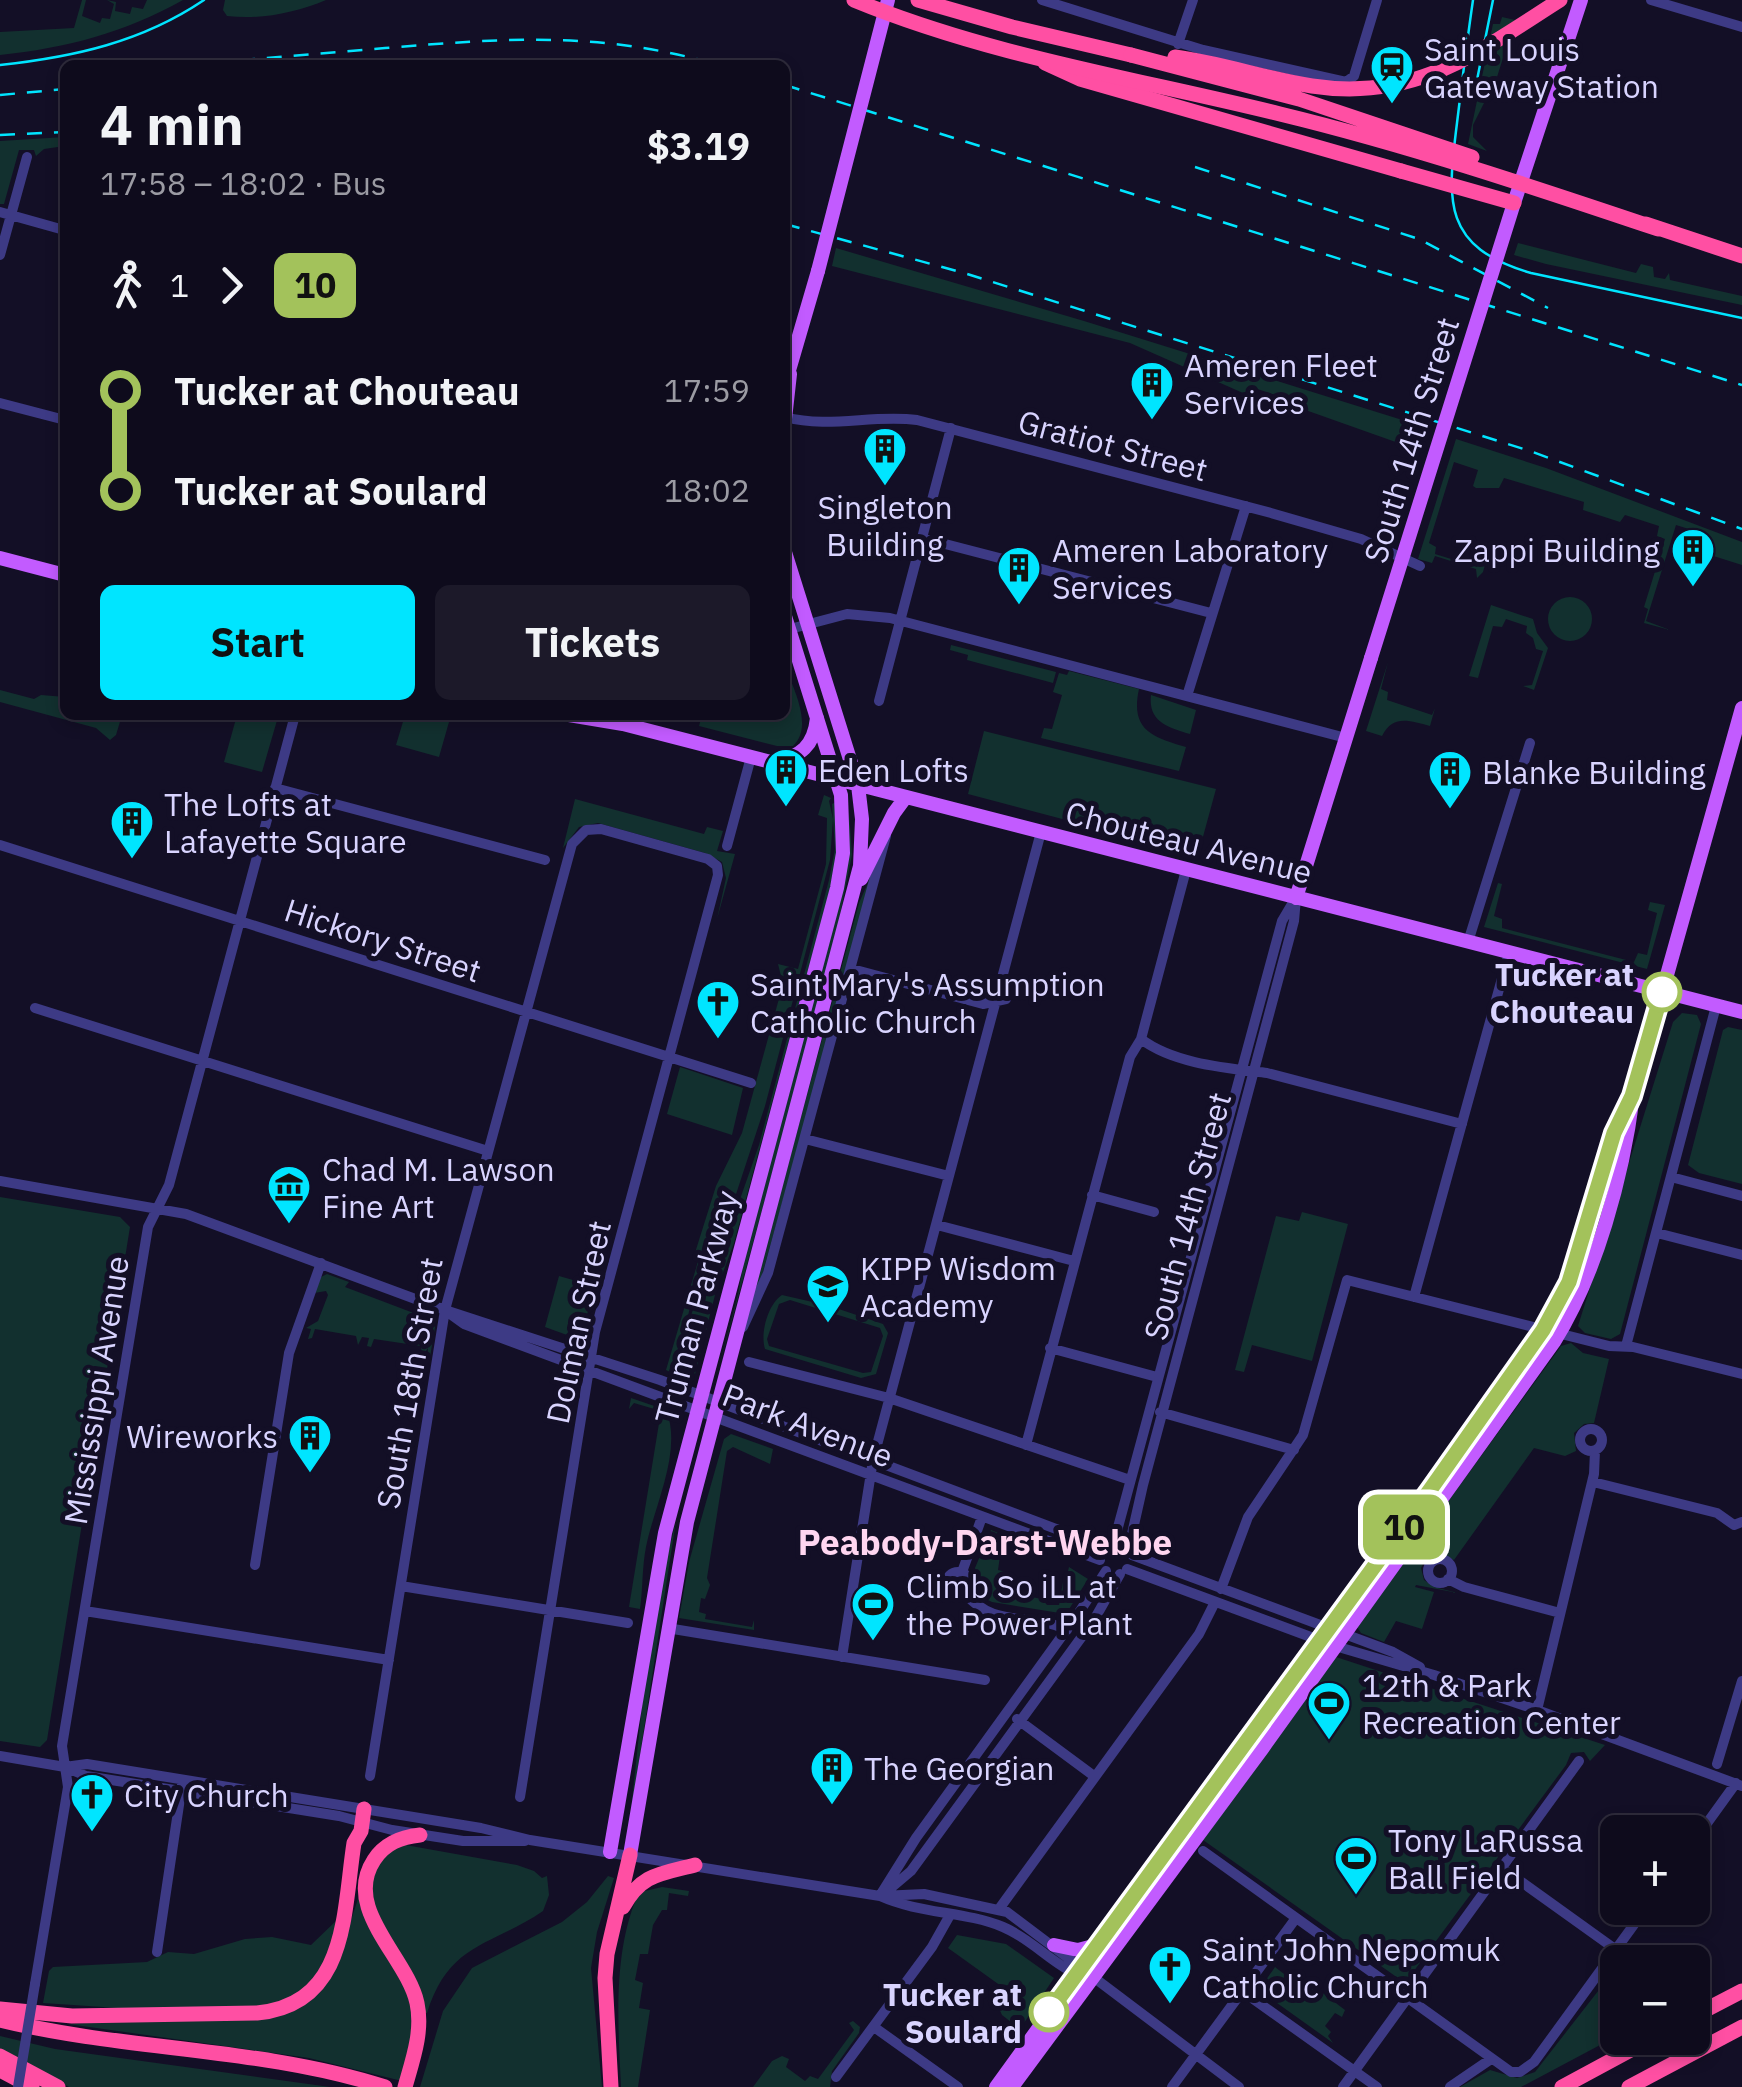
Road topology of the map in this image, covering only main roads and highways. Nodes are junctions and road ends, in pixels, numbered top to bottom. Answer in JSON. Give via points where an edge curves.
{"nodes":[{"id":1,"x":854,"y":0,"type":"edge"},
{"id":2,"x":888,"y":0,"type":"edge"},
{"id":3,"x":918,"y":0,"type":"edge"},
{"id":4,"x":1560,"y":0,"type":"edge"},
{"id":5,"x":1581,"y":0,"type":"edge"},
{"id":6,"x":1131,"y":56,"type":"junction"},
{"id":7,"x":1037,"y":58,"type":"junction"},
{"id":8,"x":1516,"y":198,"type":"junction"},
{"id":9,"x":1742,"y":256,"type":"edge"},
{"id":10,"x":790,"y":369,"type":"edge"},
{"id":11,"x":0,"y":558,"type":"edge"},
{"id":12,"x":790,"y":567,"type":"edge"},
{"id":13,"x":60,"y":574,"type":"edge"},
{"id":14,"x":790,"y":632,"type":"edge"},
{"id":15,"x":1742,"y":708,"type":"edge"},
{"id":16,"x":818,"y":718,"type":"junction"},
{"id":17,"x":599,"y":720,"type":"edge"},
{"id":18,"x":615,"y":720,"type":"edge"},
{"id":19,"x":623,"y":724,"type":"junction"},
{"id":20,"x":772,"y":763,"type":"junction"},
{"id":21,"x":838,"y":780,"type":"junction"},
{"id":22,"x":858,"y":785,"type":"junction"},
{"id":23,"x":905,"y":798,"type":"junction"},
{"id":24,"x":857,"y":883,"type":"junction"},
{"id":25,"x":1296,"y":898,"type":"junction"},
{"id":26,"x":1662,"y":992,"type":"junction"},
{"id":27,"x":1742,"y":1012,"type":"edge"},
{"id":28,"x":1632,"y":1096,"type":"junction"},
{"id":29,"x":363,"y":1820,"type":"road end"},
{"id":30,"x":420,"y":1834,"type":"road end"},
{"id":31,"x":610,"y":1852,"type":"road end"},
{"id":32,"x":630,"y":1854,"type":"joint"},
{"id":33,"x":695,"y":1865,"type":"road end"},
{"id":34,"x":614,"y":1924,"type":"junction"},
{"id":35,"x":1098,"y":1944,"type":"junction"},
{"id":36,"x":1054,"y":1945,"type":"road end"},
{"id":37,"x":1742,"y":1991,"type":"edge"},
{"id":38,"x":1710,"y":2008,"type":"edge"},
{"id":39,"x":0,"y":2009,"type":"edge"},
{"id":40,"x":0,"y":2020,"type":"edge"},
{"id":41,"x":1742,"y":2030,"type":"edge"},
{"id":42,"x":1621,"y":2055,"type":"edge"},
{"id":43,"x":0,"y":2056,"type":"edge"},
{"id":44,"x":0,"y":2070,"type":"edge"},
{"id":45,"x":0,"y":2081,"type":"edge"},
{"id":46,"x":380,"y":2086,"type":"edge"},
{"id":47,"x":9,"y":2087,"type":"edge"},
{"id":48,"x":32,"y":2087,"type":"edge"},
{"id":49,"x":58,"y":2087,"type":"edge"},
{"id":50,"x":406,"y":2087,"type":"edge"},
{"id":51,"x":611,"y":2087,"type":"edge"},
{"id":52,"x":996,"y":2087,"type":"edge"},
{"id":53,"x":1012,"y":2087,"type":"edge"},
{"id":54,"x":1562,"y":2087,"type":"edge"},
{"id":55,"x":1629,"y":2087,"type":"edge"}],
"edges":[{"from":1,"to":7,"type":"highway","bridge":true},
{"from":2,"to":10,"type":"main road","bridge":true},
{"from":3,"to":6,"type":"highway"},
{"from":4,"to":6,"type":"highway","bridge":true,"via":[[1452,67],[1374,88],[1308,86],[1186,58]]},
{"from":5,"to":8,"type":"main road","name":"South 14th Street"},
{"from":6,"to":9,"type":"highway","bridge":true,"via":[[1341,112]]},
{"from":7,"to":8,"type":"highway","bridge":true,"via":[[1080,79]]},
{"from":7,"to":9,"type":"highway","bridge":true,"via":[[1364,136]]},
{"from":8,"to":25,"type":"main road","name":"South 14th Street","bridge":true},
{"from":11,"to":13,"type":"main road"},
{"from":12,"to":22,"type":"main road"},
{"from":14,"to":16,"type":"main road"},
{"from":15,"to":26,"type":"main road"},
{"from":16,"to":20,"type":"main road","via":[[806,749]]},
{"from":16,"to":21,"type":"main road"},
{"from":17,"to":19,"type":"main road","name":"Chouteau Avenue"},
{"from":18,"to":19,"type":"main road","name":"Chouteau Avenue"},
{"from":19,"to":20,"type":"main road","name":"Chouteau Avenue"},
{"from":20,"to":21,"type":"main road","name":"Chouteau Avenue"},
{"from":21,"to":22,"type":"main road","name":"Chouteau Avenue"},
{"from":21,"to":31,"type":"main road","name":"Truman Parkway","via":[[844,835],[837,888],[664,1533]]},
{"from":22,"to":23,"type":"main road","name":"Chouteau Avenue"},
{"from":22,"to":24,"type":"main road","name":"Truman Parkway","via":[[863,832]]},
{"from":23,"to":24,"type":"main road"},
{"from":23,"to":25,"type":"main road","name":"Chouteau Avenue"},
{"from":24,"to":32,"type":"main road","name":"Truman Parkway","via":[[682,1545]]},
{"from":25,"to":26,"type":"main road","name":"Chouteau Avenue"},
{"from":26,"to":27,"type":"main road","name":"Chouteau Avenue"},
{"from":26,"to":28,"type":"main road"},
{"from":28,"to":35,"type":"main road","via":[[1614,1133],[1569,1282],[1543,1330]]},
{"from":28,"to":53,"type":"main road","via":[[1593,1260],[1559,1334]]},
{"from":29,"to":39,"type":"highway","via":[[330,1970],[286,2008],[82,2016]]},
{"from":30,"to":50,"type":"highway","via":[[382,1850],[366,1888],[370,1912],[416,1998],[419,2028]]},
{"from":32,"to":34,"type":"highway"},
{"from":33,"to":34,"type":"highway","via":[[640,1883]]},
{"from":34,"to":51,"type":"highway","via":[[605,1978]]},
{"from":35,"to":36,"type":"main road","via":[[1078,1950]]},
{"from":35,"to":52,"type":"main road"},
{"from":37,"to":38,"type":"highway"},
{"from":40,"to":46,"type":"highway"},
{"from":41,"to":55,"type":"highway"},
{"from":42,"to":54,"type":"highway"},
{"from":43,"to":49,"type":"highway"},
{"from":44,"to":48,"type":"highway"},
{"from":45,"to":47,"type":"highway"}]}
